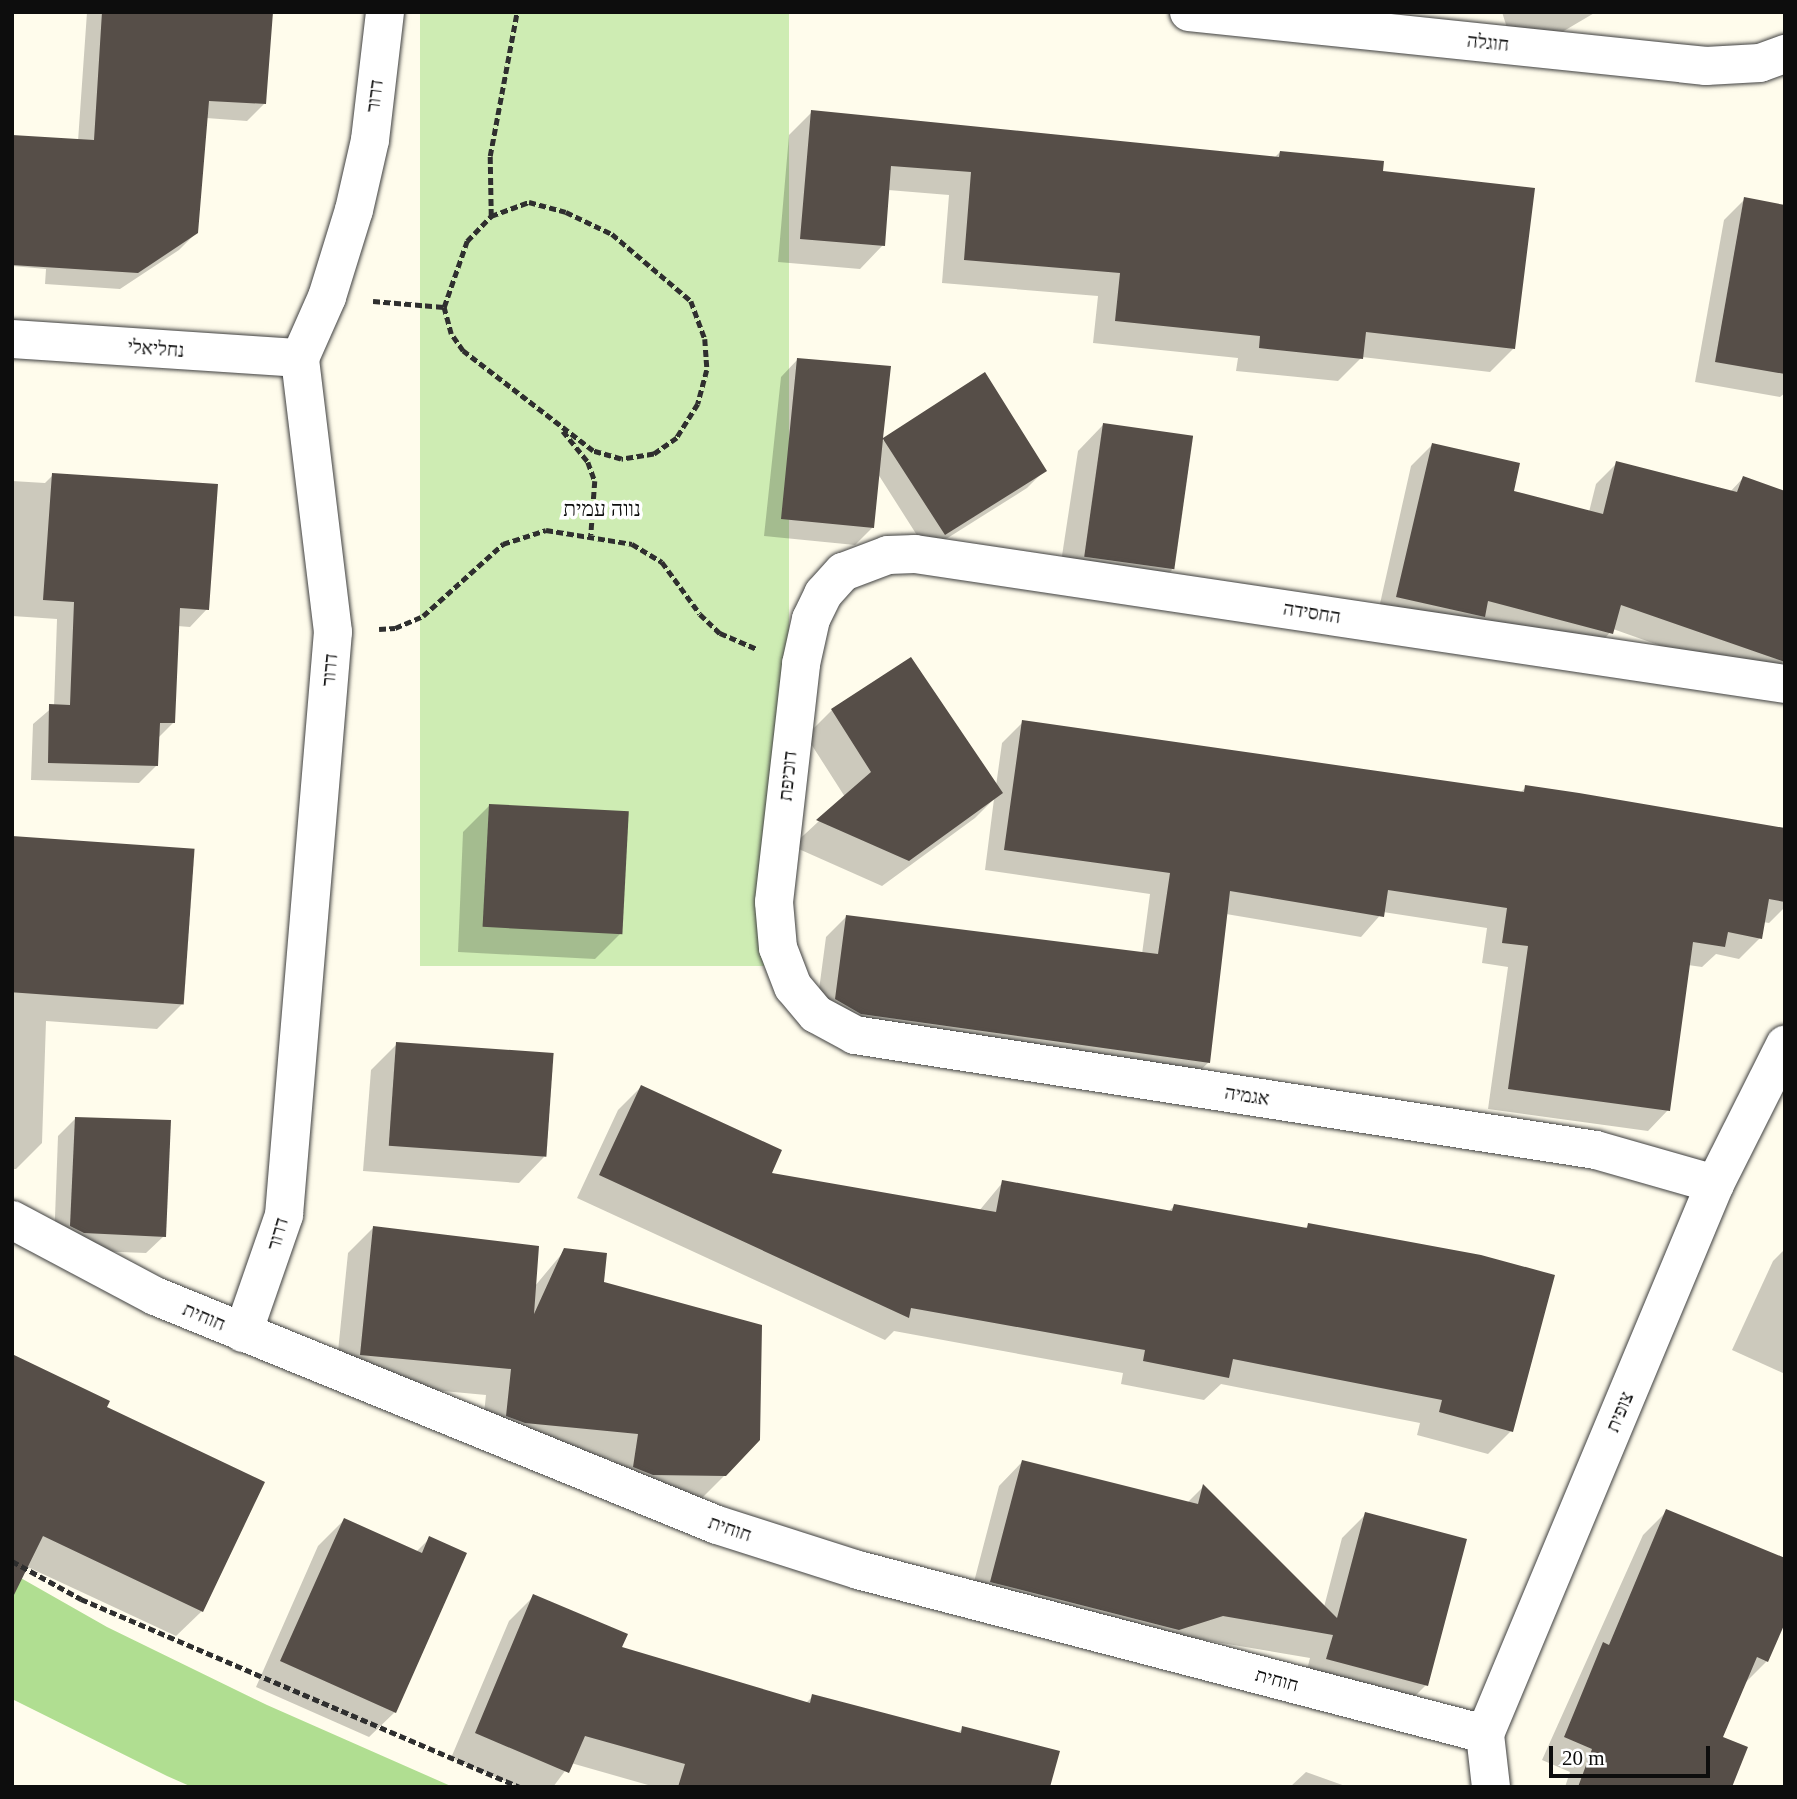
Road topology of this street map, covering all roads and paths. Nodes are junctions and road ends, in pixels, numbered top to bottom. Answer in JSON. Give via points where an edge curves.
{"nodes":[{"id":1,"x":385,"y":12,"type":"edge"},
{"id":2,"x":517,"y":12,"type":"edge"},
{"id":3,"x":1189,"y":12,"type":"edge"},
{"id":4,"x":1785,"y":54,"type":"edge"},
{"id":5,"x":491,"y":216,"type":"junction"},
{"id":6,"x":327,"y":297,"type":"junction"},
{"id":7,"x":444,"y":307,"type":"junction"},
{"id":8,"x":12,"y":339,"type":"edge"},
{"id":9,"x":300,"y":358,"type":"junction"},
{"id":10,"x":558,"y":425,"type":"junction"},
{"id":11,"x":591,"y":535,"type":"junction"},
{"id":12,"x":843,"y":572,"type":"joint"},
{"id":13,"x":334,"y":632,"type":"junction"},
{"id":14,"x":801,"y":664,"type":"junction"},
{"id":15,"x":1785,"y":684,"type":"edge"},
{"id":16,"x":793,"y":987,"type":"joint"},
{"id":17,"x":1785,"y":1045,"type":"edge"},
{"id":18,"x":1714,"y":1184,"type":"junction"},
{"id":19,"x":12,"y":1220,"type":"edge"},
{"id":20,"x":243,"y":1333,"type":"junction"},
{"id":21,"x":12,"y":1561,"type":"edge"},
{"id":22,"x":1485,"y":1734,"type":"junction"},
{"id":23,"x":519,"y":1787,"type":"edge"},
{"id":24,"x":1491,"y":1787,"type":"edge"}],
"edges":[{"from":1,"to":6,"type":"street","name":"דרור","via":[[370,140]]},
{"from":2,"to":5,"type":"path","via":[[490,156]]},
{"from":3,"to":4,"type":"street","name":"חוגלה","via":[[1706,66],[1760,63]]},
{"from":5,"to":7,"type":"path","via":[[467,241]]},
{"from":5,"to":10,"type":"path","via":[[529,202],[566,212],[612,234],[691,301],[705,339],[707,370],[698,404],[677,438],[654,454],[621,459],[593,451]]},
{"from":6,"to":7,"type":"path"},
{"from":6,"to":9,"type":"street","name":"דרור"},
{"from":7,"to":10,"type":"path","via":[[451,334],[463,351]]},
{"from":8,"to":9,"type":"street","name":"נחליאלי"},
{"from":9,"to":13,"type":"street","name":"דרור"},
{"from":10,"to":11,"type":"path","via":[[588,462],[596,481]]},
{"from":11,"to":13,"type":"path","via":[[546,530],[503,544],[423,616],[395,628]]},
{"from":11,"to":14,"type":"path","via":[[632,544],[662,562],[699,614],[720,633]]},
{"from":12,"to":14,"type":"street","name":"דוכיפת","via":[[823,594],[811,619]]},
{"from":12,"to":15,"type":"street","name":"החסידה","via":[[888,555],[944,557]]},
{"from":13,"to":20,"type":"street","name":"דרור","via":[[286,1204]]},
{"from":14,"to":16,"type":"street","name":"דוכיפת","via":[[774,902],[778,948]]},
{"from":16,"to":18,"type":"street","name":"אגמיה","via":[[816,1014],[855,1035],[1596,1150]]},
{"from":17,"to":18,"type":"street","name":"צופית"},
{"from":18,"to":22,"type":"street","name":"צופית"},
{"from":19,"to":20,"type":"street","name":"חוחית","via":[[155,1296]]},
{"from":20,"to":22,"type":"street","name":"חוחית","via":[[717,1525],[858,1570]]},
{"from":21,"to":23,"type":"path","via":[[81,1599]]},
{"from":22,"to":24,"type":"street","name":"צופית"}]}
